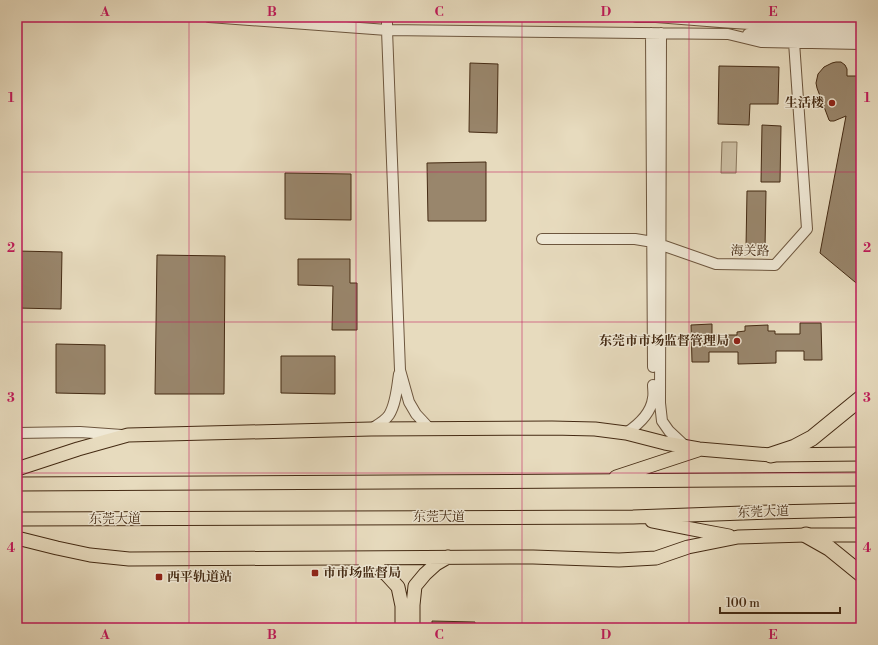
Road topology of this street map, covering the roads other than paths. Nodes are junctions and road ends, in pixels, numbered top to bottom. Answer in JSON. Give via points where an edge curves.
{"nodes":[{"id":1,"x":209,"y":17,"type":"edge"},
{"id":2,"x":387,"y":17,"type":"edge"},
{"id":3,"x":636,"y":17,"type":"edge"},
{"id":4,"x":656,"y":17,"type":"edge"},
{"id":5,"x":740,"y":17,"type":"edge"},
{"id":6,"x":806,"y":17,"type":"edge"},
{"id":7,"x":861,"y":18,"type":"edge"},
{"id":8,"x":720,"y":22,"type":"junction"},
{"id":9,"x":861,"y":25,"type":"edge"},
{"id":10,"x":387,"y":30,"type":"junction"},
{"id":11,"x":656,"y":33,"type":"junction"},
{"id":12,"x":728,"y":34,"type":"junction"},
{"id":13,"x":861,"y":35,"type":"edge"},
{"id":14,"x":794,"y":42,"type":"junction"},
{"id":15,"x":861,"y":44,"type":"edge"},
{"id":16,"x":542,"y":239,"type":"dead end"},
{"id":17,"x":656,"y":243,"type":"junction"},
{"id":18,"x":400,"y":370,"type":"junction"},
{"id":19,"x":861,"y":398,"type":"edge"},
{"id":20,"x":430,"y":428,"type":"junction"},
{"id":21,"x":371,"y":429,"type":"junction"},
{"id":22,"x":17,"y":433,"type":"edge"},
{"id":23,"x":626,"y":433,"type":"junction"},
{"id":24,"x":128,"y":435,"type":"junction"},
{"id":25,"x":685,"y":446,"type":"junction"},
{"id":26,"x":699,"y":449,"type":"junction"},
{"id":27,"x":861,"y":454,"type":"edge"},
{"id":28,"x":772,"y":455,"type":"junction"},
{"id":29,"x":17,"y":469,"type":"edge"},
{"id":30,"x":861,"y":479,"type":"edge"},
{"id":31,"x":605,"y":480,"type":"junction"},
{"id":32,"x":17,"y":484,"type":"edge"},
{"id":33,"x":861,"y":510,"type":"edge"},
{"id":34,"x":633,"y":517,"type":"junction"},
{"id":35,"x":17,"y":519,"type":"edge"},
{"id":36,"x":806,"y":535,"type":"junction"},
{"id":37,"x":861,"y":535,"type":"edge"},
{"id":38,"x":738,"y":537,"type":"junction"},
{"id":39,"x":17,"y":538,"type":"edge"},
{"id":40,"x":448,"y":557,"type":"junction"},
{"id":41,"x":360,"y":558,"type":"junction"},
{"id":42,"x":861,"y":574,"type":"edge"},
{"id":43,"x":402,"y":628,"type":"edge"},
{"id":44,"x":413,"y":628,"type":"edge"}],
"edges":[{"from":1,"to":10,"type":"street"},
{"from":2,"to":10,"type":"street"},
{"from":3,"to":4,"type":"street"},
{"from":4,"to":8,"type":"street"},
{"from":5,"to":8,"type":"street"},
{"from":6,"to":7,"type":"street"},
{"from":8,"to":9,"type":"street","via":[[765,25]]},
{"from":10,"to":11,"type":"street"},
{"from":10,"to":18,"type":"street"},
{"from":11,"to":12,"type":"street"},
{"from":11,"to":17,"type":"street"},
{"from":12,"to":13,"type":"street"},
{"from":12,"to":14,"type":"street","via":[[761,42]]},
{"from":14,"to":15,"type":"street"},
{"from":14,"to":17,"type":"street","name":"海关路","via":[[807,229],[775,265],[716,264]]},
{"from":16,"to":17,"type":"street","name":"海关路","via":[[635,239]]},
{"from":17,"to":23,"type":"street","via":[[653,398],[645,416],[637,426]]},
{"from":17,"to":25,"type":"street","via":[[662,421]]},
{"from":18,"to":20,"type":"street","via":[[409,402],[416,414]]},
{"from":18,"to":21,"type":"street","via":[[394,404],[389,416]]},
{"from":19,"to":28,"type":"highway","via":[[812,438]]},
{"from":20,"to":21,"type":"main road"},
{"from":20,"to":23,"type":"main road","via":[[581,428]]},
{"from":21,"to":24,"type":"main road"},
{"from":22,"to":24,"type":"street","via":[[80,432]]},
{"from":23,"to":25,"type":"main road"},
{"from":24,"to":29,"type":"main road","via":[[78,448]]},
{"from":25,"to":26,"type":"main road"},
{"from":26,"to":28,"type":"main road"},
{"from":26,"to":31,"type":"main road"},
{"from":27,"to":28,"type":"main road"},
{"from":30,"to":31,"type":"main road"},
{"from":31,"to":32,"type":"main road"},
{"from":33,"to":34,"type":"main road","name":"东莞大道"},
{"from":34,"to":35,"type":"main road","name":"东莞大道"},
{"from":34,"to":38,"type":"main road"},
{"from":36,"to":37,"type":"main road"},
{"from":36,"to":38,"type":"main road"},
{"from":36,"to":42,"type":"highway","via":[[829,548]]},
{"from":38,"to":40,"type":"main road","via":[[688,547],[656,558],[619,560],[533,556]]},
{"from":39,"to":41,"type":"main road","via":[[83,553],[129,559]]},
{"from":40,"to":41,"type":"main road"},
{"from":40,"to":44,"type":"main road","via":[[436,564],[415,586]]},
{"from":41,"to":43,"type":"main road","via":[[377,567],[398,588],[402,606]]}]}
